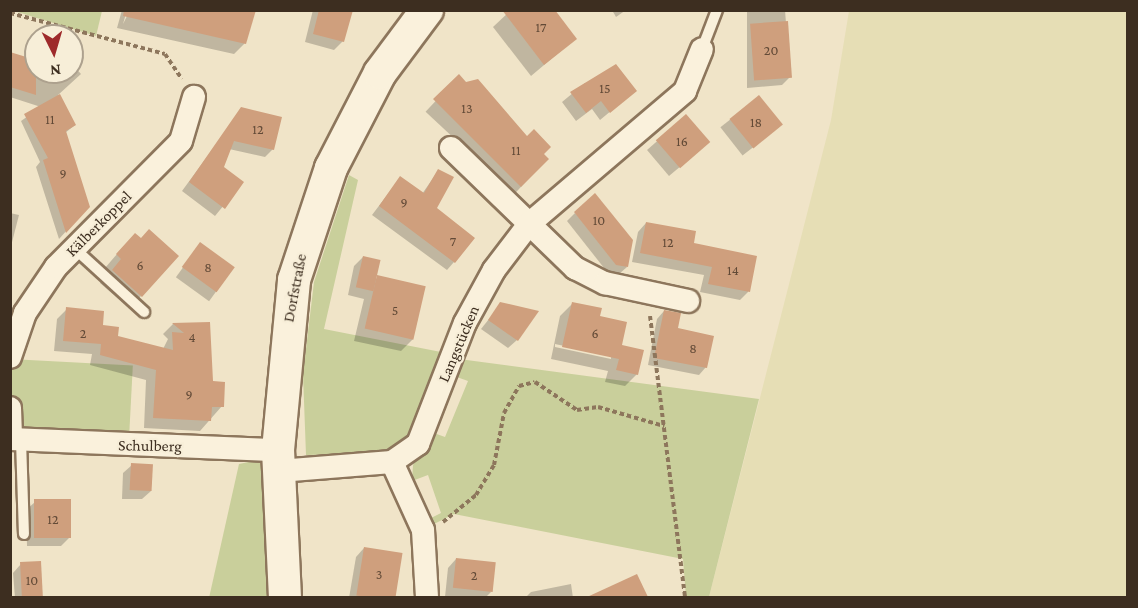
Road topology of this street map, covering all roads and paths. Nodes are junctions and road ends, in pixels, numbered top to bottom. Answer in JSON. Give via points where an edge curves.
{"nodes":[{"id":1,"x":428,"y":10,"type":"edge"},
{"id":2,"x":717,"y":10,"type":"edge"},
{"id":3,"x":10,"y":13,"type":"edge"},
{"id":4,"x":702,"y":49,"type":"joint"},
{"id":5,"x":194,"y":97,"type":"joint"},
{"id":6,"x":451,"y":148,"type":"dead end"},
{"id":7,"x":529,"y":224,"type":"junction"},
{"id":8,"x":74,"y":248,"type":"junction"},
{"id":9,"x":649,"y":294,"type":"junction"},
{"id":10,"x":688,"y":301,"type":"dead end"},
{"id":11,"x":144,"y":312,"type":"dead end"},
{"id":12,"x":10,"y":357,"type":"edge"},
{"id":13,"x":10,"y":408,"type":"edge"},
{"id":14,"x":664,"y":426,"type":"junction"},
{"id":15,"x":14,"y":439,"type":"edge"},
{"id":16,"x":278,"y":461,"type":"junction"},
{"id":17,"x":392,"y":462,"type":"junction"},
{"id":18,"x":423,"y":530,"type":"junction"},
{"id":19,"x":24,"y":534,"type":"dead end"},
{"id":20,"x":285,"y":597,"type":"edge"},
{"id":21,"x":427,"y":597,"type":"edge"},
{"id":22,"x":685,"y":597,"type":"edge"}],
"edges":[{"from":1,"to":16,"type":"street","name":"Dorfstraße","via":[[360,109],[309,225],[294,280]]},
{"from":2,"to":4,"type":"lane"},
{"from":3,"to":5,"type":"path","via":[[165,54]]},
{"from":4,"to":7,"type":"street","name":"Langstücken","via":[[685,91]]},
{"from":5,"to":8,"type":"street","name":"Kälberkoppel","via":[[181,141]]},
{"from":6,"to":7,"type":"street"},
{"from":7,"to":9,"type":"street","via":[[575,268]]},
{"from":7,"to":17,"type":"street","name":"Langstücken","via":[[494,270],[465,323],[418,444]]},
{"from":8,"to":11,"type":"lane"},
{"from":8,"to":12,"type":"street","name":"Kälberkoppel","via":[[25,313]]},
{"from":9,"to":10,"type":"street"},
{"from":9,"to":14,"type":"path"},
{"from":13,"to":15,"type":"street"},
{"from":14,"to":18,"type":"path","via":[[598,407],[577,410],[535,382],[519,386],[504,413],[494,465],[476,495],[456,515]]},
{"from":14,"to":22,"type":"path"},
{"from":15,"to":16,"type":"street","name":"Schulberg"},
{"from":15,"to":19,"type":"lane"},
{"from":16,"to":17,"type":"street"},
{"from":16,"to":20,"type":"street","name":"Dorfstraße"},
{"from":17,"to":18,"type":"street"},
{"from":18,"to":21,"type":"street"}]}
